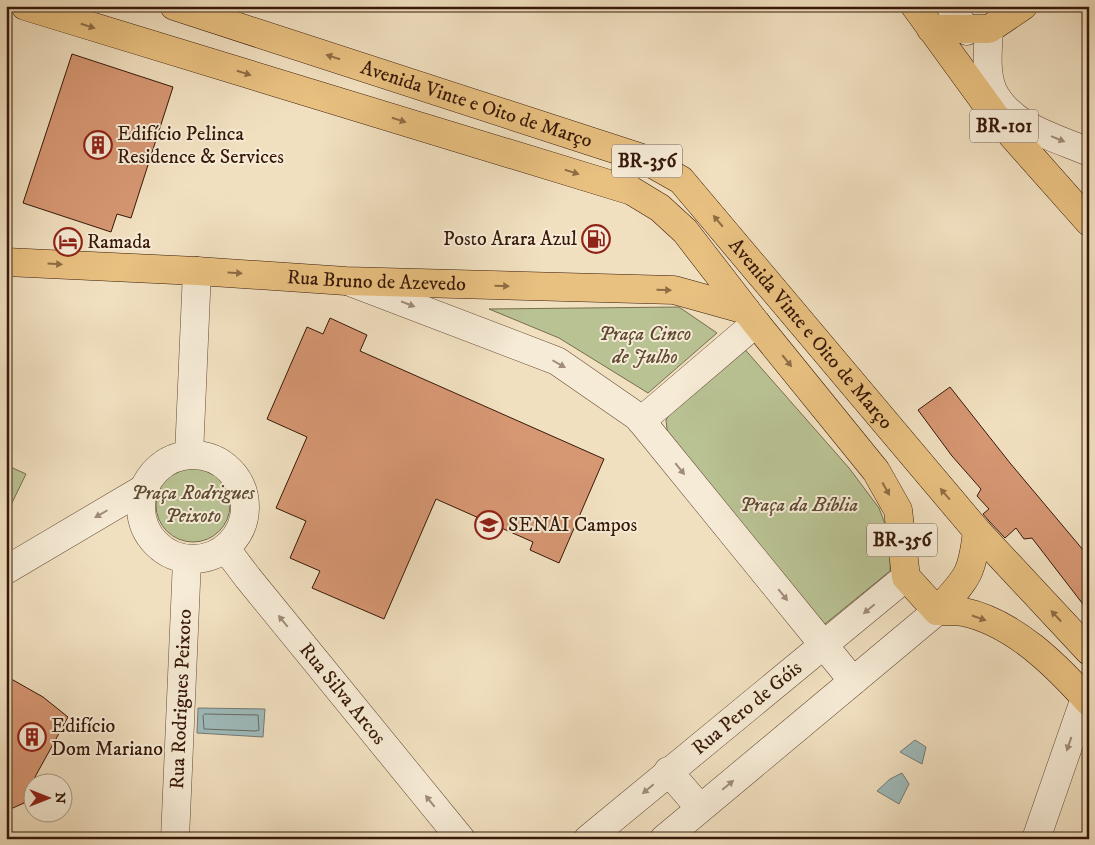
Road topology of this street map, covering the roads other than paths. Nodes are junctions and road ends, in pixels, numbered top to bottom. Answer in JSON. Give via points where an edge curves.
{"nodes":[{"id":1,"x":25,"y":6,"type":"edge"},
{"id":2,"x":174,"y":6,"type":"edge"},
{"id":3,"x":915,"y":6,"type":"edge"},
{"id":4,"x":950,"y":6,"type":"edge"},
{"id":5,"x":1023,"y":6,"type":"edge"},
{"id":6,"x":931,"y":29,"type":"junction"},
{"id":7,"x":978,"y":30,"type":"junction"},
{"id":8,"x":608,"y":147,"type":"junction"},
{"id":9,"x":1089,"y":152,"type":"edge"},
{"id":10,"x":536,"y":162,"type":"junction"},
{"id":11,"x":1087,"y":210,"type":"edge"},
{"id":12,"x":6,"y":262,"type":"edge"},
{"id":13,"x":197,"y":270,"type":"junction"},
{"id":14,"x":346,"y":281,"type":"junction"},
{"id":15,"x":751,"y":317,"type":"junction"},
{"id":16,"x":641,"y":421,"type":"junction"},
{"id":17,"x":189,"y":455,"type":"junction"},
{"id":18,"x":143,"y":489,"type":"junction"},
{"id":19,"x":977,"y":531,"type":"junction"},
{"id":20,"x":226,"y":549,"type":"junction"},
{"id":21,"x":187,"y":560,"type":"junction"},
{"id":22,"x":6,"y":570,"type":"edge"},
{"id":23,"x":906,"y":578,"type":"junction"},
{"id":24,"x":937,"y":611,"type":"junction"},
{"id":25,"x":824,"y":646,"type":"junction"},
{"id":26,"x":1089,"y":651,"type":"edge"},
{"id":27,"x":853,"y":682,"type":"junction"},
{"id":28,"x":1087,"y":700,"type":"edge"},
{"id":29,"x":668,"y":771,"type":"junction"},
{"id":30,"x":700,"y":808,"type":"junction"},
{"id":31,"x":176,"y":839,"type":"edge"},
{"id":32,"x":461,"y":839,"type":"edge"},
{"id":33,"x":588,"y":839,"type":"edge"},
{"id":34,"x":664,"y":839,"type":"edge"},
{"id":35,"x":1036,"y":839,"type":"edge"}],
"edges":[{"from":1,"to":10,"type":"main road","name":"Avenida Vinte e Oito de Março","one_way":true},
{"from":8,"to":2,"type":"main road","name":"Avenida Vinte e Oito de Março","number":"BR-356","one_way":true},
{"from":3,"to":6,"type":"main road","number":"BR-101"},
{"from":4,"to":7,"type":"street"},
{"from":5,"to":7,"type":"main road"},
{"from":6,"to":7,"type":"main road"},
{"from":6,"to":11,"type":"main road","number":"BR-101","via":[[995,116]]},
{"from":7,"to":9,"type":"street","one_way":true,"via":[[992,90],[1008,112],[1027,126]]},
{"from":8,"to":10,"type":"main road","via":[[546,137],[538,146]]},
{"from":19,"to":8,"type":"main road","name":"Avenida Vinte e Oito de Março","number":"BR-356","one_way":true,"via":[[681,180],[642,158]]},
{"from":10,"to":15,"type":"main road","name":"Avenida Vinte e Oito de Março","one_way":true,"via":[[632,190],[647,198],[685,231]]},
{"from":12,"to":13,"type":"main road","name":"Rua Bruno de Azevedo","one_way":true},
{"from":13,"to":14,"type":"main road","name":"Rua Bruno de Azevedo","one_way":true},
{"from":13,"to":17,"type":"street"},
{"from":14,"to":15,"type":"main road","name":"Rua Bruno de Azevedo","one_way":true,"via":[[674,290]]},
{"from":14,"to":16,"type":"street","one_way":true,"via":[[557,361]]},
{"from":15,"to":16,"type":"street"},
{"from":15,"to":23,"type":"main road","number":"BR-356","one_way":true,"via":[[876,471],[898,510]]},
{"from":16,"to":25,"type":"street","one_way":true},
{"from":17,"to":18,"type":"street","via":[[170,460],[154,472]]},
{"from":17,"to":20,"type":"street","via":[[211,458],[230,469],[242,488],[246,510],[240,532]]},
{"from":18,"to":21,"type":"street","via":[[140,513],[148,535],[164,552]]},
{"from":18,"to":22,"type":"street","one_way":true},
{"from":19,"to":24,"type":"main road","via":[[970,573]]},
{"from":26,"to":19,"type":"main road","number":"BR-356","one_way":true},
{"from":20,"to":21,"type":"street","via":[[207,558]]},
{"from":32,"to":20,"type":"street","name":"Rua Silva Arcos","one_way":true},
{"from":21,"to":31,"type":"street","name":"Rua Rodrigues Peixoto"},
{"from":23,"to":24,"type":"main road","number":"BR-356"},
{"from":23,"to":25,"type":"street","name":"Rua Pero de Góis","one_way":true},
{"from":24,"to":27,"type":"street"},
{"from":24,"to":28,"type":"main road","one_way":true,"via":[[964,612],[1016,634]]},
{"from":25,"to":27,"type":"street"},
{"from":25,"to":29,"type":"street","name":"Rua Pero de Góis"},
{"from":30,"to":27,"type":"street","one_way":true},
{"from":28,"to":35,"type":"street","one_way":true},
{"from":29,"to":30,"type":"street"},
{"from":29,"to":33,"type":"street","name":"Rua Pero de Góis","one_way":true},
{"from":30,"to":34,"type":"street"}]}
